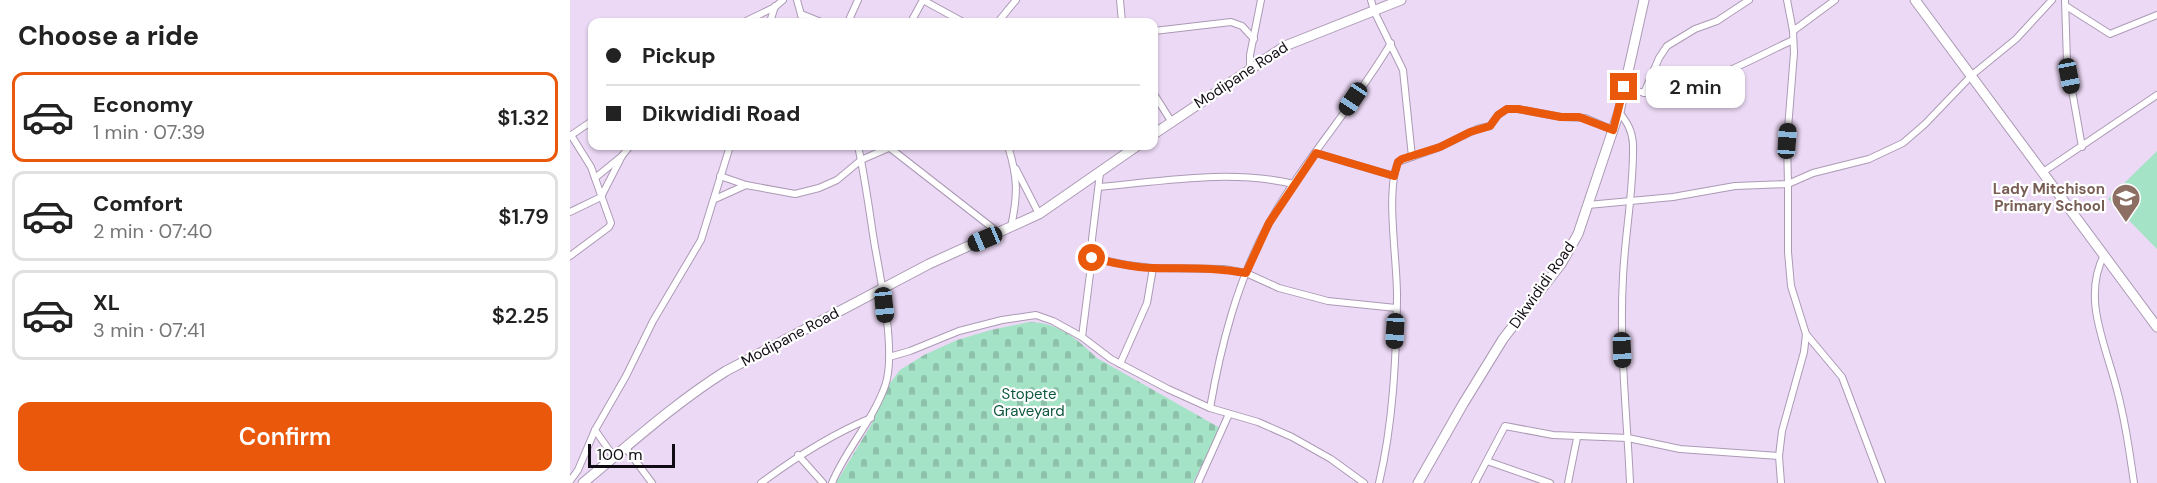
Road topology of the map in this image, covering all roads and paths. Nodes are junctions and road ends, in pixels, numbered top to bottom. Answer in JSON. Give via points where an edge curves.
{"nodes":[{"id":1,"x":783,"y":0,"type":"edge"},
{"id":2,"x":797,"y":0,"type":"edge"},
{"id":3,"x":858,"y":0,"type":"edge"},
{"id":4,"x":923,"y":0,"type":"edge"},
{"id":5,"x":1016,"y":0,"type":"edge"},
{"id":6,"x":1120,"y":0,"type":"edge"},
{"id":7,"x":1261,"y":0,"type":"edge"},
{"id":8,"x":1371,"y":0,"type":"edge"},
{"id":9,"x":1401,"y":0,"type":"edge"},
{"id":10,"x":1644,"y":0,"type":"edge"},
{"id":11,"x":1749,"y":0,"type":"edge"},
{"id":12,"x":1787,"y":0,"type":"edge"},
{"id":13,"x":1834,"y":0,"type":"edge"},
{"id":14,"x":1915,"y":0,"type":"edge"},
{"id":15,"x":2052,"y":0,"type":"edge"},
{"id":16,"x":2066,"y":3,"type":"edge"},
{"id":17,"x":776,"y":4,"type":"edge"},
{"id":18,"x":1374,"y":11,"type":"junction"},
{"id":19,"x":801,"y":14,"type":"junction"},
{"id":20,"x":2157,"y":15,"type":"edge"},
{"id":21,"x":751,"y":18,"type":"edge"},
{"id":22,"x":802,"y":18,"type":"edge"},
{"id":23,"x":811,"y":18,"type":"edge"},
{"id":24,"x":850,"y":18,"type":"edge"},
{"id":25,"x":913,"y":18,"type":"edge"},
{"id":26,"x":956,"y":18,"type":"edge"},
{"id":27,"x":1001,"y":18,"type":"edge"},
{"id":28,"x":1122,"y":18,"type":"edge"},
{"id":29,"x":1158,"y":31,"type":"edge"},
{"id":30,"x":1793,"y":31,"type":"junction"},
{"id":31,"x":1254,"y":39,"type":"junction"},
{"id":32,"x":1793,"y":40,"type":"junction"},
{"id":33,"x":1390,"y":43,"type":"junction"},
{"id":34,"x":1250,"y":67,"type":"junction"},
{"id":35,"x":1972,"y":75,"type":"junction"},
{"id":36,"x":1624,"y":87,"type":"junction"},
{"id":37,"x":1644,"y":93,"type":"junction"},
{"id":38,"x":2157,"y":95,"type":"edge"},
{"id":39,"x":1158,"y":101,"type":"edge"},
{"id":40,"x":1619,"y":111,"type":"junction"},
{"id":41,"x":1171,"y":122,"type":"junction"},
{"id":42,"x":588,"y":124,"type":"edge"},
{"id":43,"x":1613,"y":130,"type":"junction"},
{"id":44,"x":1158,"y":131,"type":"edge"},
{"id":45,"x":570,"y":135,"type":"edge"},
{"id":46,"x":2082,"y":147,"type":"junction"},
{"id":47,"x":627,"y":150,"type":"edge"},
{"id":48,"x":729,"y":150,"type":"edge"},
{"id":49,"x":859,"y":150,"type":"edge"},
{"id":50,"x":884,"y":150,"type":"edge"},
{"id":51,"x":895,"y":150,"type":"edge"},
{"id":52,"x":1009,"y":150,"type":"edge"},
{"id":53,"x":1132,"y":150,"type":"edge"},
{"id":54,"x":1316,"y":153,"type":"junction"},
{"id":55,"x":622,"y":156,"type":"junction"},
{"id":56,"x":1412,"y":157,"type":"junction"},
{"id":57,"x":861,"y":160,"type":"junction"},
{"id":58,"x":1015,"y":167,"type":"junction"},
{"id":59,"x":2043,"y":172,"type":"junction"},
{"id":60,"x":1100,"y":173,"type":"junction"},
{"id":61,"x":720,"y":176,"type":"junction"},
{"id":62,"x":1394,"y":176,"type":"junction"},
{"id":63,"x":595,"y":178,"type":"junction"},
{"id":64,"x":1294,"y":184,"type":"junction"},
{"id":65,"x":1788,"y":184,"type":"junction"},
{"id":66,"x":746,"y":185,"type":"junction"},
{"id":67,"x":1099,"y":187,"type":"junction"},
{"id":68,"x":601,"y":197,"type":"junction"},
{"id":69,"x":715,"y":199,"type":"junction"},
{"id":70,"x":1631,"y":202,"type":"junction"},
{"id":71,"x":1588,"y":205,"type":"junction"},
{"id":72,"x":570,"y":212,"type":"edge"},
{"id":73,"x":1039,"y":214,"type":"junction"},
{"id":74,"x":1011,"y":228,"type":"junction"},
{"id":75,"x":999,"y":233,"type":"junction"},
{"id":76,"x":2103,"y":255,"type":"junction"},
{"id":77,"x":570,"y":256,"type":"edge"},
{"id":78,"x":1092,"y":258,"type":"junction"},
{"id":79,"x":1153,"y":268,"type":"junction"},
{"id":80,"x":1246,"y":273,"type":"junction"},
{"id":81,"x":882,"y":288,"type":"junction"},
{"id":82,"x":1396,"y":308,"type":"junction"},
{"id":83,"x":2157,"y":327,"type":"edge"},
{"id":84,"x":1806,"y":334,"type":"junction"},
{"id":85,"x":1082,"y":337,"type":"junction"},
{"id":86,"x":889,"y":357,"type":"junction"},
{"id":87,"x":1120,"y":364,"type":"junction"},
{"id":88,"x":1210,"y":408,"type":"junction"},
{"id":89,"x":1229,"y":414,"type":"junction"},
{"id":90,"x":871,"y":418,"type":"junction"},
{"id":91,"x":595,"y":430,"type":"junction"},
{"id":92,"x":1576,"y":438,"type":"junction"},
{"id":93,"x":1628,"y":438,"type":"junction"},
{"id":94,"x":626,"y":448,"type":"junction"},
{"id":95,"x":798,"y":455,"type":"junction"},
{"id":96,"x":1779,"y":456,"type":"junction"},
{"id":97,"x":614,"y":457,"type":"junction"},
{"id":98,"x":1488,"y":461,"type":"junction"},
{"id":99,"x":570,"y":481,"type":"edge"},
{"id":100,"x":583,"y":483,"type":"edge"},
{"id":101,"x":652,"y":483,"type":"edge"},
{"id":102,"x":761,"y":483,"type":"edge"},
{"id":103,"x":823,"y":483,"type":"edge"},
{"id":104,"x":832,"y":483,"type":"edge"},
{"id":105,"x":1198,"y":483,"type":"edge"},
{"id":106,"x":1364,"y":483,"type":"edge"},
{"id":107,"x":1379,"y":483,"type":"edge"},
{"id":108,"x":1418,"y":483,"type":"edge"},
{"id":109,"x":1475,"y":483,"type":"edge"},
{"id":110,"x":1550,"y":483,"type":"edge"},
{"id":111,"x":1568,"y":483,"type":"edge"},
{"id":112,"x":1630,"y":483,"type":"edge"},
{"id":113,"x":1781,"y":483,"type":"edge"},
{"id":114,"x":1882,"y":483,"type":"edge"},
{"id":115,"x":2134,"y":483,"type":"edge"}],
"edges":[{"from":1,"to":17,"type":"street"},
{"from":2,"to":19,"type":"street"},
{"from":3,"to":24,"type":"street"},
{"from":4,"to":25,"type":"street"},
{"from":4,"to":26,"type":"street"},
{"from":5,"to":27,"type":"street"},
{"from":6,"to":28,"type":"street"},
{"from":7,"to":31,"type":"street"},
{"from":8,"to":18,"type":"street"},
{"from":9,"to":18,"type":"main road","name":"Modipane Road"},
{"from":10,"to":36,"type":"main road","name":"Dikwididi Road"},
{"from":11,"to":37,"type":"street","via":[[1667,46]]},
{"from":12,"to":30,"type":"street"},
{"from":13,"to":30,"type":"street"},
{"from":14,"to":35,"type":"main road"},
{"from":15,"to":35,"type":"street","via":[[2016,39]]},
{"from":16,"to":20,"type":"street","via":[[2110,34]]},
{"from":16,"to":46,"type":"street","via":[[2067,62]]},
{"from":17,"to":21,"type":"street"},
{"from":18,"to":33,"type":"street"},
{"from":18,"to":34,"type":"main road","name":"Modipane Road","via":[[1294,41]]},
{"from":19,"to":22,"type":"street"},
{"from":19,"to":23,"type":"street"},
{"from":29,"to":31,"type":"street","via":[[1231,22],[1242,26]]},
{"from":30,"to":32,"type":"street"},
{"from":31,"to":34,"type":"street"},
{"from":32,"to":37,"type":"street","via":[[1709,79],[1667,92]]},
{"from":32,"to":65,"type":"street"},
{"from":33,"to":54,"type":"street"},
{"from":33,"to":56,"type":"street","via":[[1405,79]]},
{"from":34,"to":41,"type":"main road","name":"Modipane Road"},
{"from":35,"to":59,"type":"main road"},
{"from":35,"to":65,"type":"street","via":[[1903,143],[1875,157],[1813,173]]},
{"from":36,"to":37,"type":"street"},
{"from":36,"to":40,"type":"main road","name":"Dikwididi Road"},
{"from":38,"to":46,"type":"street"},
{"from":39,"to":41,"type":"street"},
{"from":40,"to":43,"type":"main road","name":"Dikwididi Road"},
{"from":40,"to":70,"type":"street","via":[[1628,123],[1633,144]]},
{"from":41,"to":44,"type":"main road","name":"Modipane Road"},
{"from":42,"to":45,"type":"street"},
{"from":43,"to":56,"type":"street","via":[[1579,117],[1507,109],[1490,126]]},
{"from":43,"to":71,"type":"main road","name":"Dikwididi Road"},
{"from":45,"to":63,"type":"street"},
{"from":46,"to":59,"type":"street"},
{"from":47,"to":55,"type":"street"},
{"from":48,"to":61,"type":"street"},
{"from":49,"to":57,"type":"street"},
{"from":50,"to":57,"type":"street"},
{"from":51,"to":75,"type":"street"},
{"from":52,"to":58,"type":"street"},
{"from":53,"to":60,"type":"main road","name":"Modipane Road"},
{"from":54,"to":62,"type":"street"},
{"from":54,"to":64,"type":"street"},
{"from":55,"to":63,"type":"street"},
{"from":55,"to":68,"type":"street"},
{"from":56,"to":62,"type":"street","via":[[1398,162]]},
{"from":57,"to":66,"type":"street","via":[[837,180],[795,194]]},
{"from":57,"to":81,"type":"street"},
{"from":58,"to":73,"type":"street"},
{"from":58,"to":74,"type":"street"},
{"from":59,"to":76,"type":"main road"},
{"from":60,"to":67,"type":"street"},
{"from":60,"to":73,"type":"main road","name":"Modipane Road"},
{"from":61,"to":66,"type":"street"},
{"from":61,"to":69,"type":"street"},
{"from":62,"to":82,"type":"street"},
{"from":63,"to":68,"type":"street"},
{"from":64,"to":67,"type":"street","via":[[1239,176]]},
{"from":64,"to":80,"type":"street","via":[[1265,231]]},
{"from":65,"to":70,"type":"street","via":[[1735,186]]},
{"from":65,"to":84,"type":"street","via":[[1791,286]]},
{"from":66,"to":69,"type":"street"},
{"from":67,"to":78,"type":"street"},
{"from":68,"to":72,"type":"street"},
{"from":68,"to":77,"type":"street","via":[[611,225]]},
{"from":69,"to":91,"type":"street","via":[[700,240]]},
{"from":70,"to":71,"type":"street"},
{"from":70,"to":93,"type":"street","via":[[1622,302],[1623,397]]},
{"from":71,"to":108,"type":"main road","name":"Dikwididi Road","via":[[1570,250],[1503,339]]},
{"from":73,"to":74,"type":"main road","name":"Modipane Road"},
{"from":74,"to":75,"type":"main road","name":"Modipane Road"},
{"from":75,"to":81,"type":"main road","name":"Modipane Road"},
{"from":76,"to":83,"type":"main road"},
{"from":76,"to":115,"type":"street","via":[[2097,269],[2097,322],[2127,434]]},
{"from":78,"to":79,"type":"street"},
{"from":78,"to":85,"type":"street"},
{"from":79,"to":80,"type":"street","via":[[1212,268]]},
{"from":79,"to":87,"type":"street","via":[[1147,303]]},
{"from":80,"to":82,"type":"street","via":[[1303,296]]},
{"from":80,"to":88,"type":"street","via":[[1219,358]]},
{"from":81,"to":86,"type":"street"},
{"from":81,"to":94,"type":"main road","name":"Modipane Road","via":[[726,371]]},
{"from":82,"to":107,"type":"street","via":[[1393,377]]},
{"from":84,"to":96,"type":"street","via":[[1785,415]]},
{"from":84,"to":114,"type":"street","via":[[1842,377]]},
{"from":85,"to":86,"type":"street","via":[[1036,315],[959,331]]},
{"from":85,"to":87,"type":"street"},
{"from":86,"to":90,"type":"street","via":[[885,385]]},
{"from":87,"to":88,"type":"street"},
{"from":88,"to":89,"type":"street"},
{"from":89,"to":105,"type":"street"},
{"from":89,"to":106,"type":"street","via":[[1292,437]]},
{"from":90,"to":95,"type":"street"},
{"from":90,"to":104,"type":"street"},
{"from":91,"to":97,"type":"street"},
{"from":91,"to":99,"type":"street"},
{"from":92,"to":93,"type":"street"},
{"from":92,"to":98,"type":"street","via":[[1505,426]]},
{"from":92,"to":111,"type":"street"},
{"from":93,"to":96,"type":"street","via":[[1680,449]]},
{"from":93,"to":112,"type":"street"},
{"from":94,"to":97,"type":"main road","name":"Modipane Road"},
{"from":94,"to":101,"type":"street"},
{"from":95,"to":102,"type":"street"},
{"from":95,"to":103,"type":"street"},
{"from":96,"to":113,"type":"street"},
{"from":97,"to":100,"type":"main road","name":"Modipane Road"},
{"from":98,"to":109,"type":"street"},
{"from":98,"to":110,"type":"street"}]}
